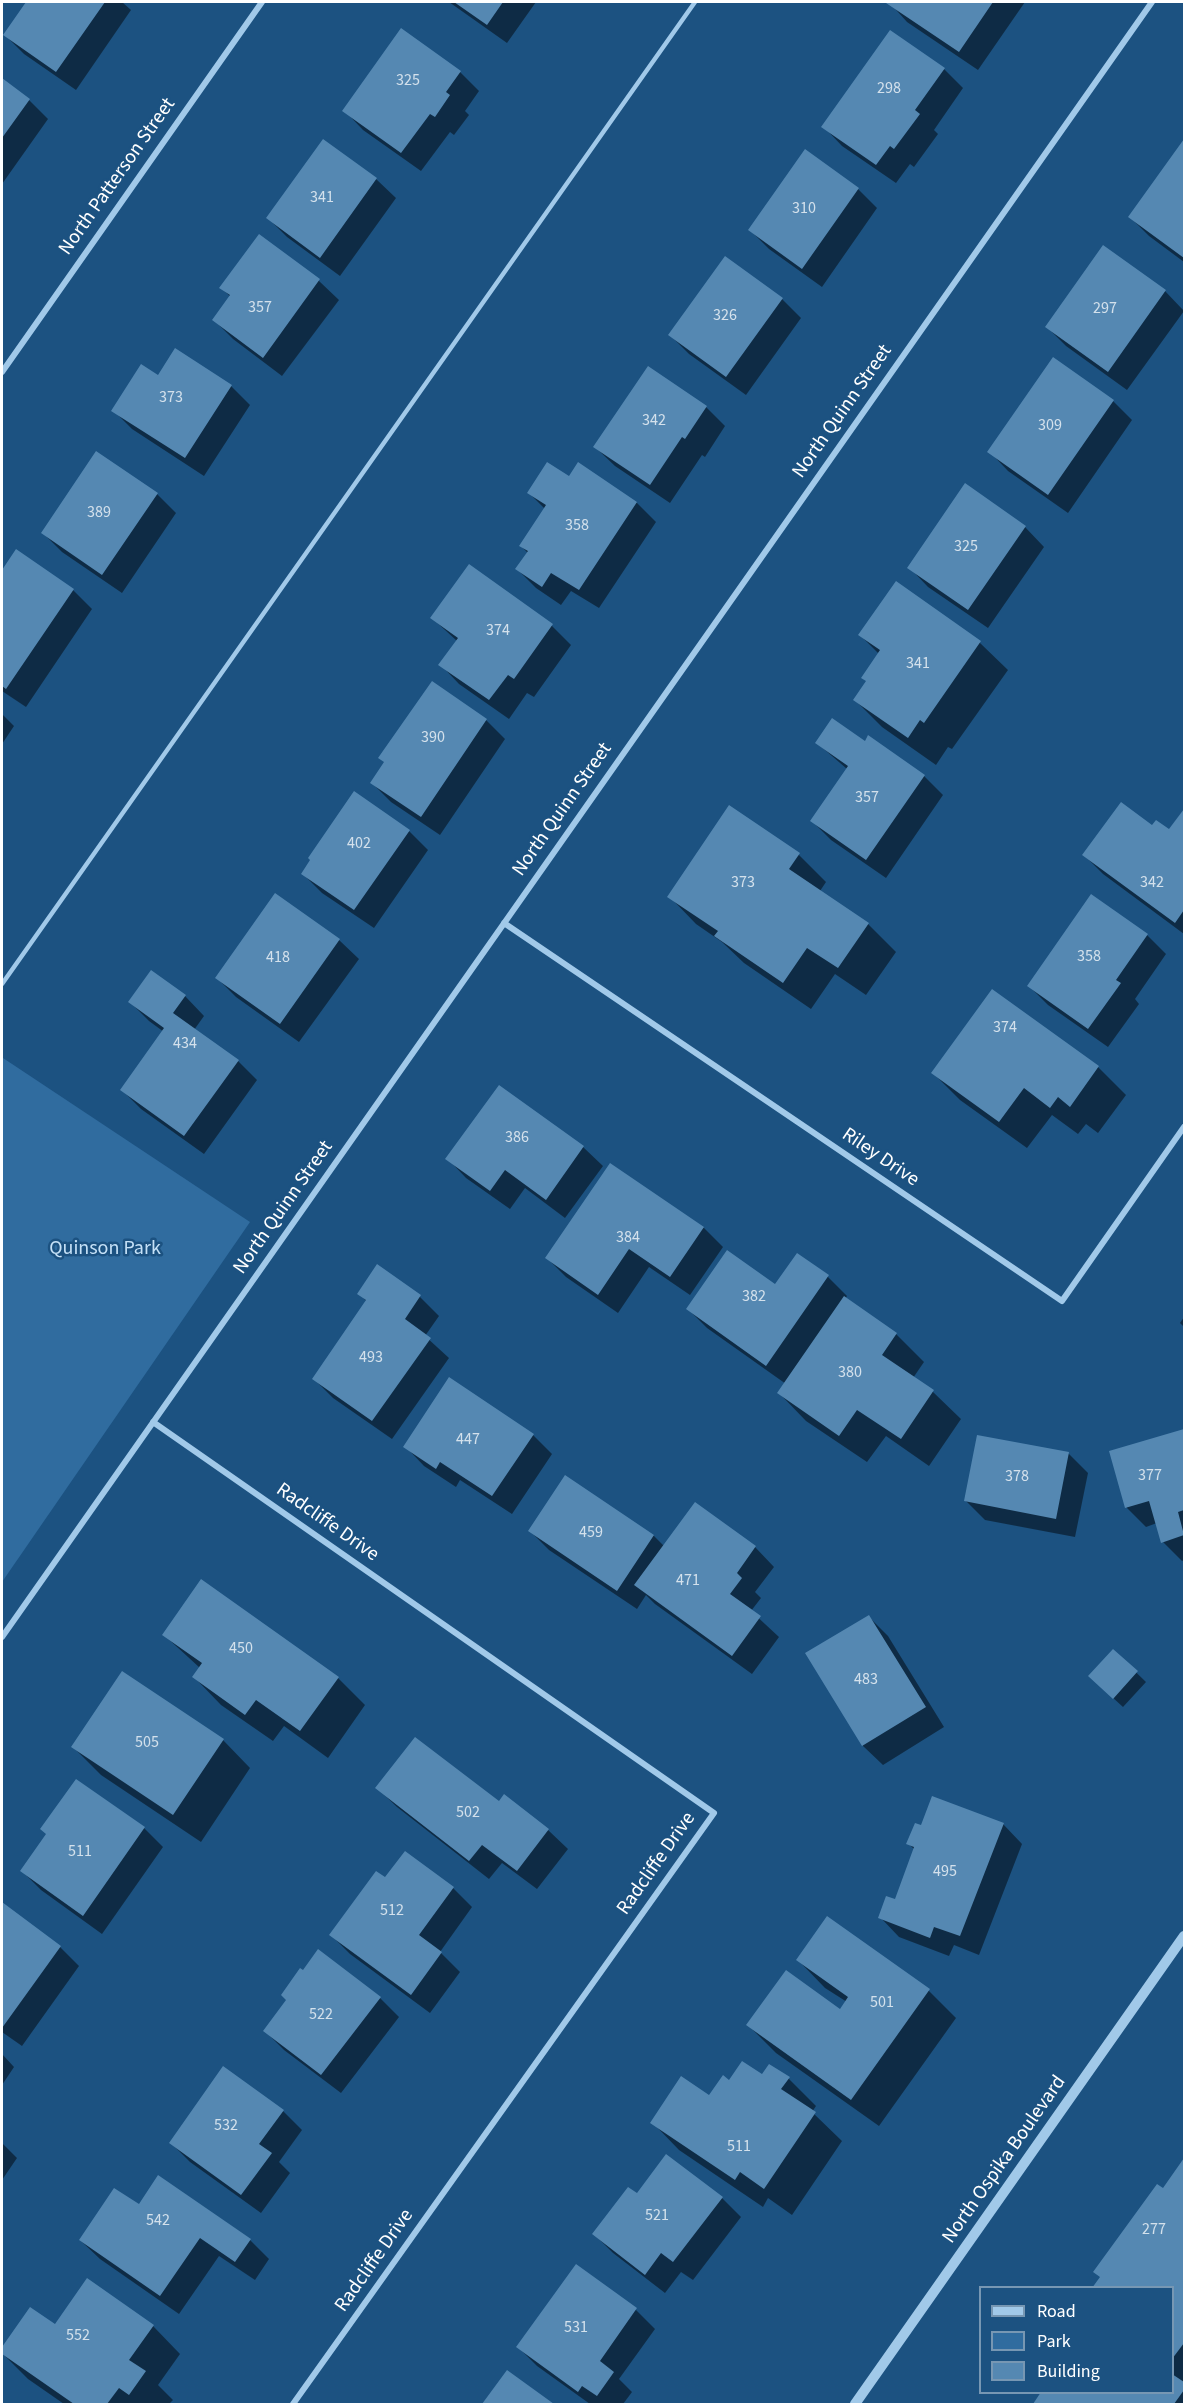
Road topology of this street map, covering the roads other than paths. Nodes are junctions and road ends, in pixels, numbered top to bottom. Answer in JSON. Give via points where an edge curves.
{"nodes":[{"id":1,"x":262,"y":2,"type":"edge"},
{"id":2,"x":695,"y":2,"type":"edge"},
{"id":3,"x":1152,"y":2,"type":"edge"},
{"id":4,"x":2,"y":372,"type":"edge"},
{"id":5,"x":504,"y":923,"type":"junction"},
{"id":6,"x":2,"y":984,"type":"edge"},
{"id":7,"x":1185,"y":1127,"type":"edge"},
{"id":8,"x":153,"y":1422,"type":"junction"},
{"id":9,"x":2,"y":1637,"type":"edge"},
{"id":10,"x":1185,"y":1936,"type":"edge"},
{"id":11,"x":293,"y":2404,"type":"edge"},
{"id":12,"x":855,"y":2404,"type":"edge"}],
"edges":[{"from":1,"to":4,"type":"street","name":"North Patterson Street"},
{"from":2,"to":6,"type":"lane"},
{"from":3,"to":5,"type":"street","name":"North Quinn Street"},
{"from":5,"to":7,"type":"street","name":"Riley Drive","via":[[1062,1301]]},
{"from":5,"to":8,"type":"street","name":"North Quinn Street"},
{"from":8,"to":9,"type":"street","name":"North Quinn Street"},
{"from":8,"to":11,"type":"street","name":"Radcliffe Drive","via":[[714,1813]]},
{"from":10,"to":12,"type":"street","name":"North Ospika Boulevard"}]}
